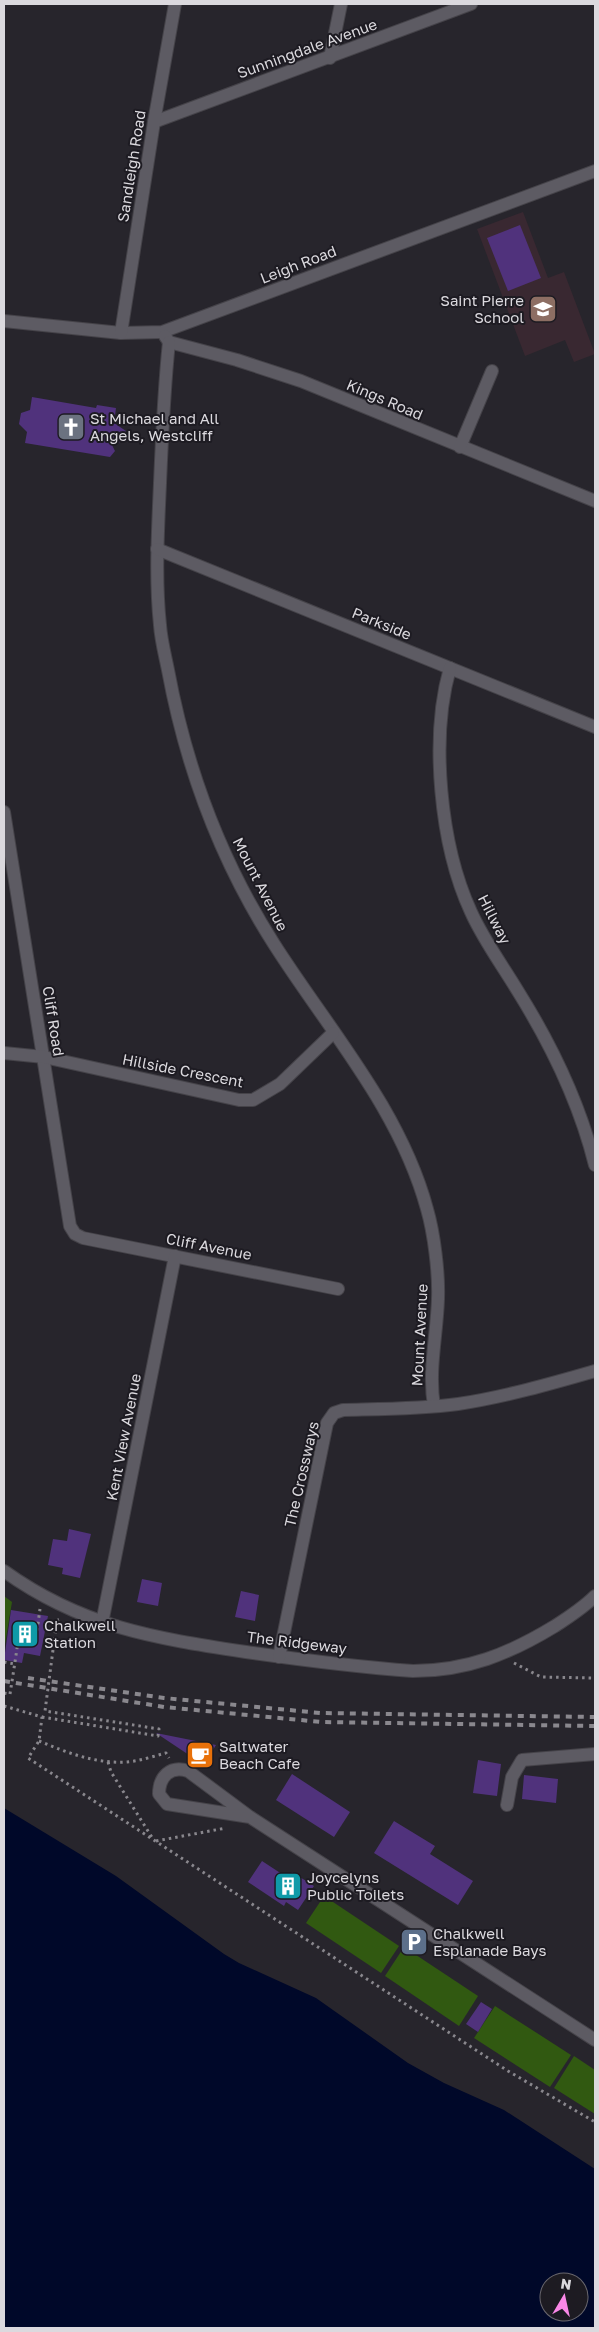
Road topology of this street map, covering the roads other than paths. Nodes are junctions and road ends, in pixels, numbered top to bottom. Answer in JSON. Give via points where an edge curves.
{"nodes":[{"id":1,"x":175,"y":4,"type":"edge"},
{"id":2,"x":341,"y":4,"type":"edge"},
{"id":3,"x":471,"y":4,"type":"edge"},
{"id":4,"x":330,"y":58,"type":"junction"},
{"id":5,"x":154,"y":122,"type":"junction"},
{"id":6,"x":595,"y":171,"type":"edge"},
{"id":7,"x":4,"y":321,"type":"edge"},
{"id":8,"x":121,"y":333,"type":"junction"},
{"id":9,"x":166,"y":337,"type":"junction"},
{"id":10,"x":492,"y":370,"type":"dead end"},
{"id":11,"x":460,"y":448,"type":"junction"},
{"id":12,"x":595,"y":501,"type":"edge"},
{"id":13,"x":157,"y":549,"type":"junction"},
{"id":14,"x":450,"y":668,"type":"junction"},
{"id":15,"x":595,"y":727,"type":"edge"},
{"id":16,"x":4,"y":812,"type":"edge"},
{"id":17,"x":333,"y":1033,"type":"junction"},
{"id":18,"x":4,"y":1053,"type":"edge"},
{"id":19,"x":44,"y":1057,"type":"junction"},
{"id":20,"x":595,"y":1165,"type":"edge"},
{"id":21,"x":75,"y":1234,"type":"joint"},
{"id":22,"x":175,"y":1256,"type":"junction"},
{"id":23,"x":338,"y":1289,"type":"dead end"},
{"id":24,"x":595,"y":1371,"type":"edge"},
{"id":25,"x":434,"y":1406,"type":"junction"},
{"id":26,"x":4,"y":1571,"type":"edge"},
{"id":27,"x":592,"y":1602,"type":"edge"},
{"id":28,"x":102,"y":1624,"type":"junction"},
{"id":29,"x":279,"y":1657,"type":"junction"},
{"id":30,"x":595,"y":1754,"type":"edge"},
{"id":31,"x":507,"y":1805,"type":"dead end"},
{"id":32,"x":250,"y":1817,"type":"junction"},
{"id":33,"x":595,"y":2040,"type":"edge"}],
"edges":[{"from":1,"to":5,"type":"street","name":"Sandleigh Road"},
{"from":2,"to":4,"type":"street"},
{"from":3,"to":4,"type":"street","name":"Sunningdale Avenue"},
{"from":4,"to":5,"type":"street","name":"Sunningdale Avenue"},
{"from":5,"to":8,"type":"street","name":"Sandleigh Road"},
{"from":6,"to":9,"type":"street","name":"Leigh Road"},
{"from":7,"to":8,"type":"street","name":"Leigh Road"},
{"from":8,"to":9,"type":"street","name":"Leigh Road"},
{"from":9,"to":11,"type":"street","name":"Kings Road","via":[[301,381]]},
{"from":9,"to":13,"type":"street","name":"Mount Avenue"},
{"from":10,"to":11,"type":"street"},
{"from":11,"to":12,"type":"street","name":"Kings Road"},
{"from":13,"to":14,"type":"street","name":"Parkside"},
{"from":13,"to":17,"type":"street","name":"Mount Avenue","via":[[160,626],[176,714],[200,792],[235,876],[273,942]]},
{"from":14,"to":15,"type":"street","name":"Parkside"},
{"from":14,"to":20,"type":"street","name":"Hillway","via":[[443,698],[440,765],[444,811],[461,886],[486,942],[549,1044],[573,1100]]},
{"from":16,"to":19,"type":"street","name":"Cliff Road"},
{"from":17,"to":19,"type":"street","name":"Hillside Crescent","via":[[280,1084],[253,1100],[238,1100]]},
{"from":17,"to":25,"type":"street","name":"Mount Avenue","via":[[391,1120],[427,1209],[438,1274],[432,1386]]},
{"from":18,"to":19,"type":"street","name":"Hillside Crescent"},
{"from":19,"to":21,"type":"street","name":"Cliff Road","via":[[70,1226]]},
{"from":21,"to":22,"type":"street","name":"Cliff Avenue"},
{"from":22,"to":23,"type":"street","name":"Cliff Avenue"},
{"from":22,"to":28,"type":"street","name":"Kent View Avenue"},
{"from":24,"to":25,"type":"street","name":"The Crossways","via":[[494,1397]]},
{"from":25,"to":29,"type":"street","name":"The Crossways","via":[[343,1410],[334,1413],[327,1423]]},
{"from":26,"to":28,"type":"street","name":"The Ridgeway","via":[[44,1597]]},
{"from":27,"to":29,"type":"street","name":"The Ridgeway","via":[[524,1645],[462,1667],[413,1671]]},
{"from":28,"to":29,"type":"street","name":"The Ridgeway","via":[[155,1637]]},
{"from":30,"to":31,"type":"street","via":[[522,1760],[512,1777]]},
{"from":32,"to":32,"type":"street","via":[[167,1804],[159,1794],[159,1786],[166,1774],[175,1770],[188,1772]]},
{"from":32,"to":33,"type":"street"}]}
